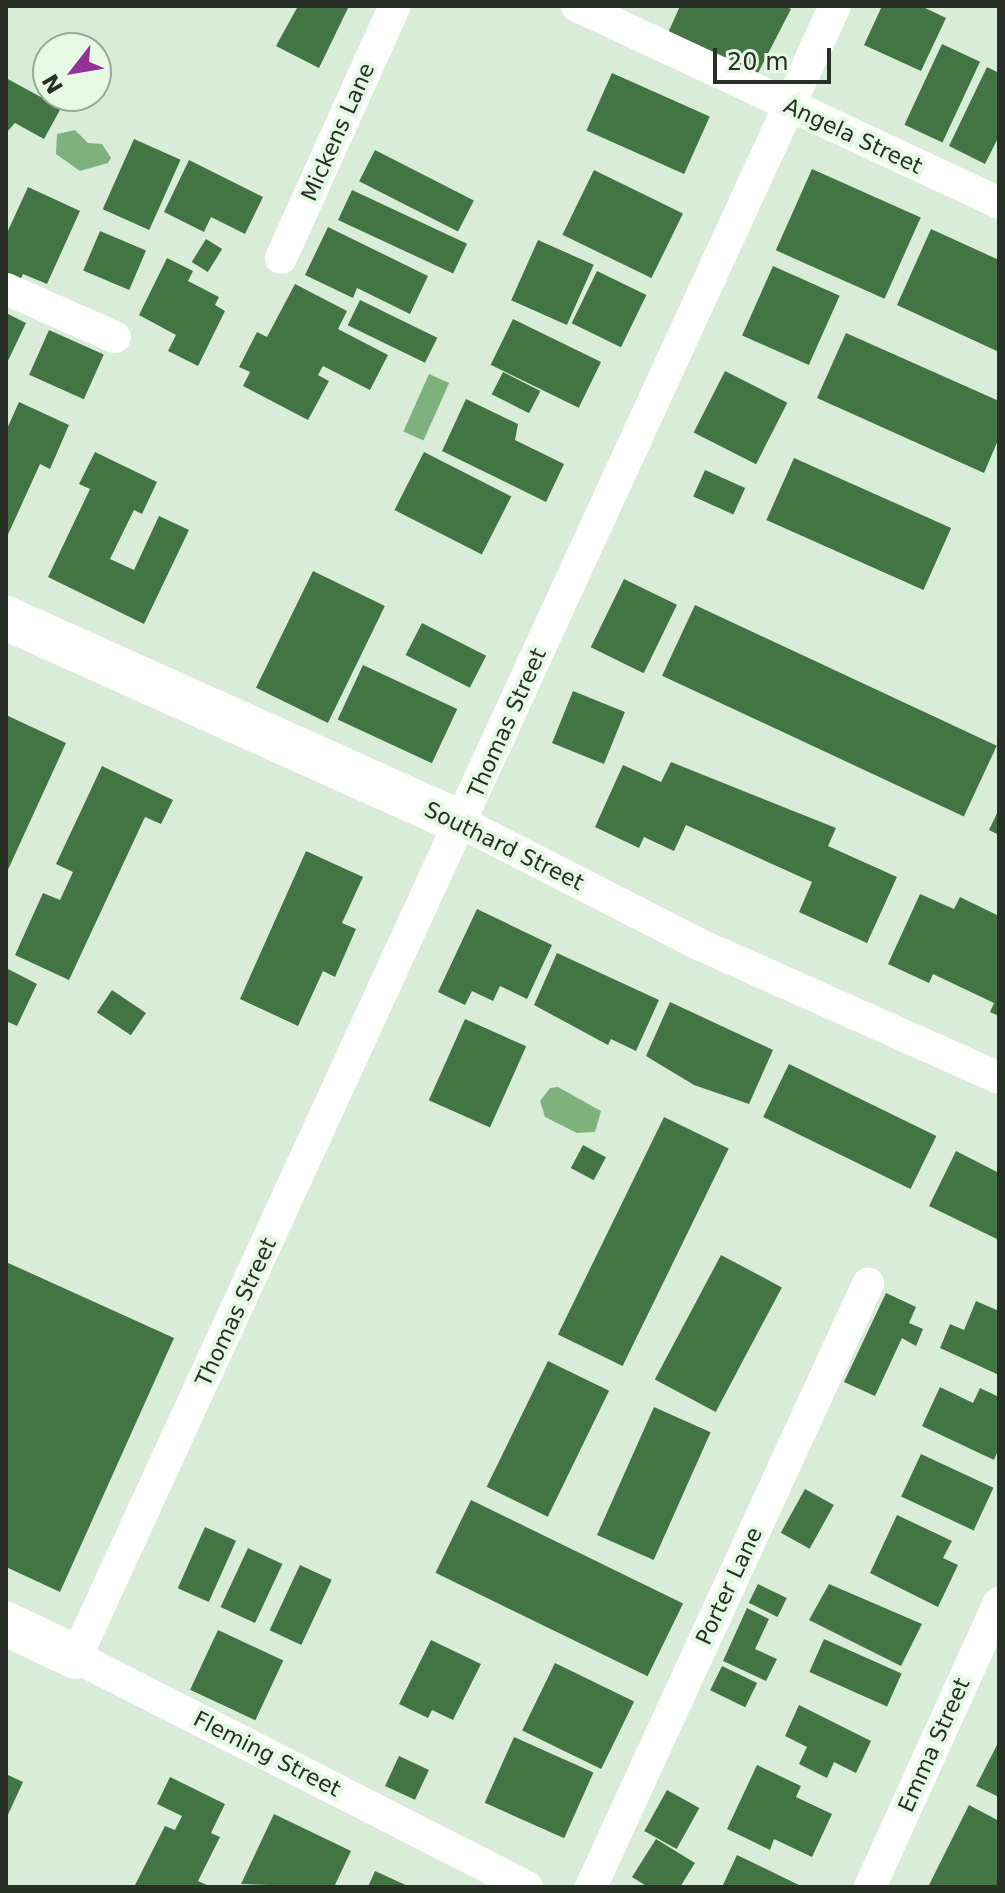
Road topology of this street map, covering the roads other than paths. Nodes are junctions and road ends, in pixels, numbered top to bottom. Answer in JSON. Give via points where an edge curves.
{"nodes":[{"id":1,"x":395,"y":6,"type":"edge"},
{"id":2,"x":577,"y":6,"type":"edge"},
{"id":3,"x":835,"y":6,"type":"edge"},
{"id":4,"x":789,"y":107,"type":"junction"},
{"id":5,"x":999,"y":203,"type":"edge"},
{"id":6,"x":281,"y":258,"type":"dead end"},
{"id":7,"x":6,"y":289,"type":"edge"},
{"id":8,"x":115,"y":337,"type":"dead end"},
{"id":9,"x":6,"y":618,"type":"edge"},
{"id":10,"x":462,"y":823,"type":"junction"},
{"id":11,"x":999,"y":1078,"type":"edge"},
{"id":12,"x":868,"y":1284,"type":"dead end"},
{"id":13,"x":999,"y":1603,"type":"edge"},
{"id":14,"x":6,"y":1624,"type":"edge"},
{"id":15,"x":76,"y":1657,"type":"junction"},
{"id":16,"x":527,"y":1887,"type":"edge"},
{"id":17,"x":591,"y":1887,"type":"edge"},
{"id":18,"x":870,"y":1887,"type":"edge"}],
"edges":[{"from":1,"to":6,"type":"street","name":"Mickens Lane"},
{"from":2,"to":4,"type":"street","name":"Angela Street"},
{"from":3,"to":4,"type":"street","name":"Thomas Street"},
{"from":4,"to":5,"type":"street","name":"Angela Street"},
{"from":4,"to":10,"type":"street","name":"Thomas Street"},
{"from":7,"to":8,"type":"street"},
{"from":9,"to":10,"type":"street","name":"Southard Street"},
{"from":10,"to":11,"type":"street","name":"Southard Street","via":[[696,943]]},
{"from":10,"to":15,"type":"street","name":"Thomas Street"},
{"from":12,"to":17,"type":"street","name":"Porter Lane"},
{"from":13,"to":18,"type":"street","name":"Emma Street"},
{"from":14,"to":15,"type":"street","name":"Fleming Street"},
{"from":15,"to":16,"type":"street","name":"Fleming Street"}]}
